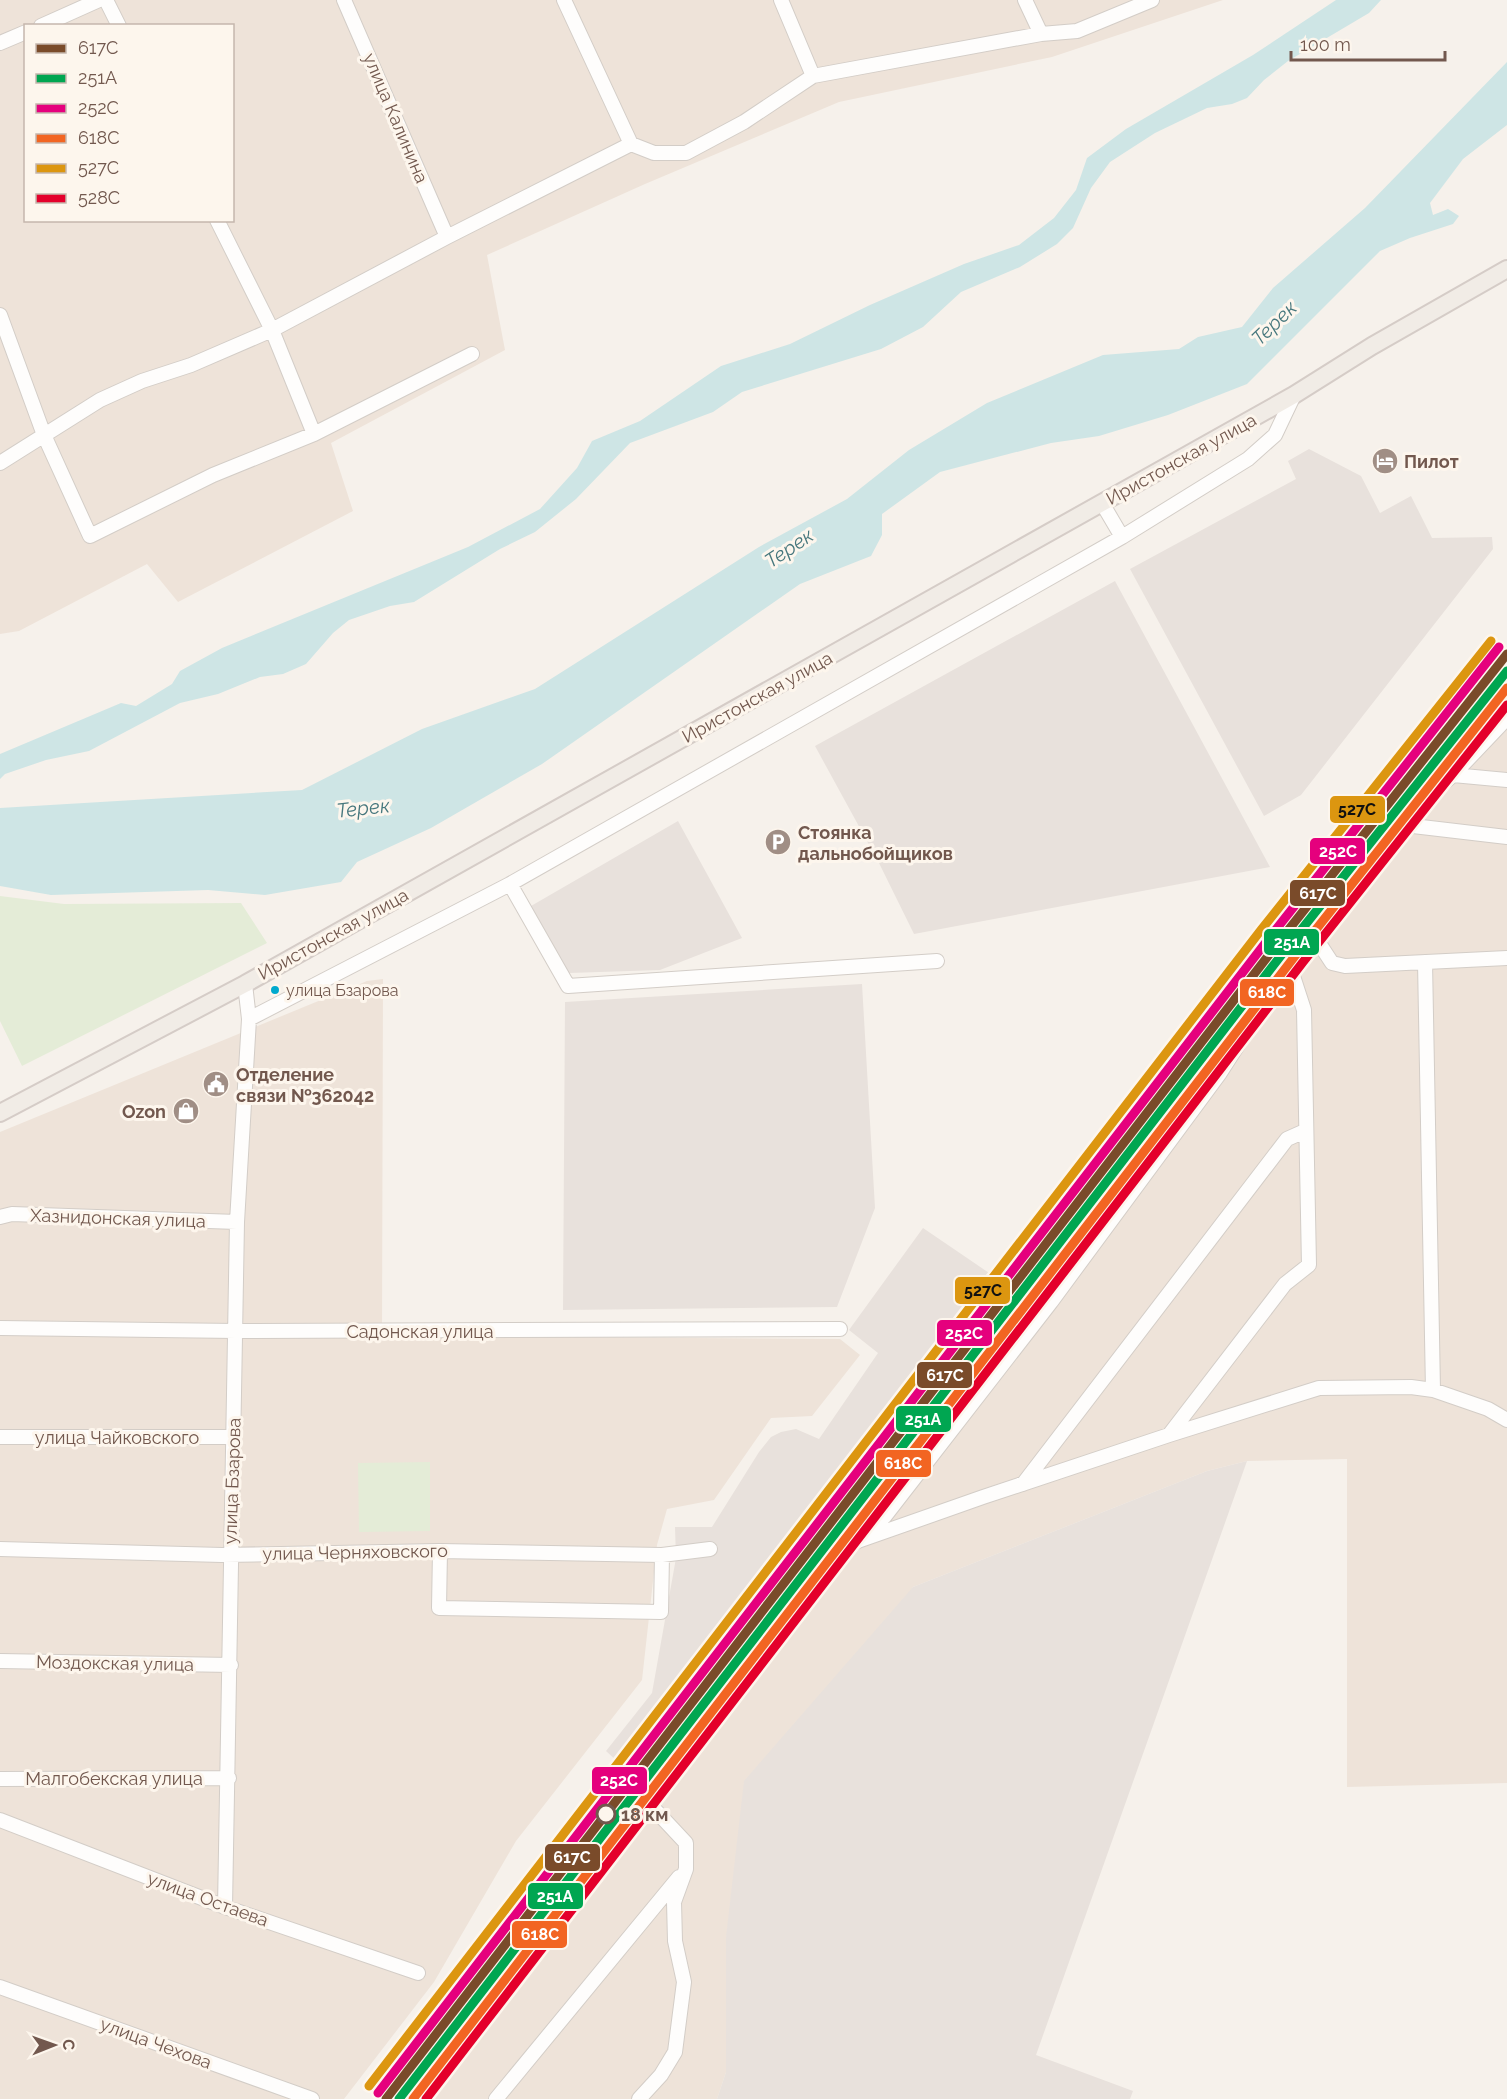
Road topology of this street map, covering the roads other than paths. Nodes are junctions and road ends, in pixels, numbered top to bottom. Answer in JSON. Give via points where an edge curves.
{"nodes":[{"id":1,"x":99,"y":0,"type":"edge"},
{"id":2,"x":106,"y":0,"type":"edge"},
{"id":3,"x":344,"y":0,"type":"edge"},
{"id":4,"x":564,"y":0,"type":"edge"},
{"id":5,"x":781,"y":0,"type":"edge"},
{"id":6,"x":1025,"y":0,"type":"edge"},
{"id":7,"x":1152,"y":0,"type":"edge"},
{"id":8,"x":45,"y":24,"type":"edge"},
{"id":9,"x":118,"y":24,"type":"edge"},
{"id":10,"x":24,"y":33,"type":"edge"},
{"id":11,"x":1041,"y":34,"type":"junction"},
{"id":12,"x":0,"y":43,"type":"edge"},
{"id":13,"x":813,"y":76,"type":"junction"},
{"id":14,"x":630,"y":144,"type":"junction"},
{"id":15,"x":218,"y":222,"type":"edge"},
{"id":16,"x":447,"y":237,"type":"junction"},
{"id":17,"x":1507,"y":269,"type":"edge"},
{"id":18,"x":0,"y":315,"type":"edge"},
{"id":19,"x":272,"y":330,"type":"junction"},
{"id":20,"x":472,"y":354,"type":"dead end"},
{"id":21,"x":1294,"y":395,"type":"junction"},
{"id":22,"x":44,"y":435,"type":"junction"},
{"id":23,"x":314,"y":435,"type":"junction"},
{"id":24,"x":0,"y":464,"type":"edge"},
{"id":25,"x":1102,"y":503,"type":"junction"},
{"id":26,"x":1122,"y":537,"type":"junction"},
{"id":27,"x":1507,"y":718,"type":"edge"},
{"id":28,"x":1453,"y":775,"type":"junction"},
{"id":29,"x":1507,"y":780,"type":"edge"},
{"id":30,"x":1396,"y":824,"type":"junction"},
{"id":31,"x":1507,"y":837,"type":"edge"},
{"id":32,"x":510,"y":884,"type":"junction"},
{"id":33,"x":1317,"y":940,"type":"junction"},
{"id":34,"x":1507,"y":958,"type":"edge"},
{"id":35,"x":937,"y":961,"type":"dead end"},
{"id":36,"x":1425,"y":962,"type":"junction"},
{"id":37,"x":1292,"y":970,"type":"junction"},
{"id":38,"x":245,"y":984,"type":"junction"},
{"id":39,"x":249,"y":1019,"type":"junction"},
{"id":40,"x":0,"y":1113,"type":"edge"},
{"id":41,"x":1305,"y":1131,"type":"junction"},
{"id":42,"x":0,"y":1218,"type":"edge"},
{"id":43,"x":237,"y":1222,"type":"junction"},
{"id":44,"x":0,"y":1328,"type":"edge"},
{"id":45,"x":840,"y":1329,"type":"dead end"},
{"id":46,"x":236,"y":1331,"type":"junction"},
{"id":47,"x":1433,"y":1390,"type":"junction"},
{"id":48,"x":1507,"y":1420,"type":"edge"},
{"id":49,"x":1169,"y":1435,"type":"junction"},
{"id":50,"x":0,"y":1437,"type":"edge"},
{"id":51,"x":234,"y":1437,"type":"junction"},
{"id":52,"x":1023,"y":1484,"type":"junction"},
{"id":53,"x":858,"y":1541,"type":"junction"},
{"id":54,"x":0,"y":1549,"type":"edge"},
{"id":55,"x":710,"y":1549,"type":"dead end"},
{"id":56,"x":440,"y":1551,"type":"junction"},
{"id":57,"x":230,"y":1553,"type":"junction"},
{"id":58,"x":662,"y":1555,"type":"junction"},
{"id":59,"x":0,"y":1661,"type":"edge"},
{"id":60,"x":231,"y":1665,"type":"junction"},
{"id":61,"x":229,"y":1778,"type":"junction"},
{"id":62,"x":0,"y":1779,"type":"edge"},
{"id":63,"x":0,"y":1820,"type":"edge"},
{"id":64,"x":686,"y":1869,"type":"junction"},
{"id":65,"x":225,"y":1907,"type":"junction"},
{"id":66,"x":418,"y":1973,"type":"dead end"},
{"id":67,"x":0,"y":1987,"type":"edge"},
{"id":68,"x":312,"y":2099,"type":"edge"},
{"id":69,"x":496,"y":2099,"type":"edge"},
{"id":70,"x":639,"y":2099,"type":"edge"}],
"edges":[{"from":1,"to":8,"type":"street"},
{"from":2,"to":9,"type":"street"},
{"from":3,"to":16,"type":"street","name":"улица Калинина"},
{"from":4,"to":14,"type":"street"},
{"from":5,"to":13,"type":"street"},
{"from":6,"to":11,"type":"street"},
{"from":7,"to":11,"type":"street","via":[[1077,32]]},
{"from":10,"to":12,"type":"street"},
{"from":11,"to":13,"type":"street"},
{"from":13,"to":14,"type":"street","via":[[744,122],[686,153],[654,153]]},
{"from":14,"to":16,"type":"street"},
{"from":15,"to":19,"type":"street"},
{"from":16,"to":19,"type":"street"},
{"from":17,"to":21,"type":"main road","name":"Иристонская улица"},
{"from":18,"to":22,"type":"street"},
{"from":19,"to":22,"type":"street","via":[[191,365],[141,381],[100,400]]},
{"from":19,"to":23,"type":"street"},
{"from":20,"to":23,"type":"street"},
{"from":21,"to":25,"type":"main road","name":"Иристонская улица"},
{"from":21,"to":26,"type":"street","via":[[1275,435],[1248,459]]},
{"from":22,"to":23,"type":"street","via":[[90,536],[213,475]]},
{"from":22,"to":24,"type":"street"},
{"from":25,"to":26,"type":"street"},
{"from":25,"to":38,"type":"main road","name":"Иристонская улица"},
{"from":26,"to":32,"type":"street"},
{"from":27,"to":28,"type":"street"},
{"from":28,"to":29,"type":"street"},
{"from":28,"to":30,"type":"street"},
{"from":30,"to":31,"type":"street"},
{"from":30,"to":33,"type":"street","via":[[1337,891],[1322,919]]},
{"from":32,"to":35,"type":"street","via":[[568,986]]},
{"from":32,"to":39,"type":"street"},
{"from":33,"to":36,"type":"street","via":[[1332,963],[1345,966]]},
{"from":33,"to":37,"type":"street"},
{"from":34,"to":36,"type":"street"},
{"from":36,"to":47,"type":"street"},
{"from":37,"to":41,"type":"street","via":[[1304,1010]]},
{"from":37,"to":53,"type":"street","via":[[1051,1302],[885,1516]]},
{"from":38,"to":39,"type":"street","name":"улица Бзарова"},
{"from":38,"to":40,"type":"main road","name":"Иристонская улица"},
{"from":39,"to":43,"type":"street","name":"улица Бзарова"},
{"from":41,"to":49,"type":"street","via":[[1309,1265],[1286,1284]]},
{"from":41,"to":52,"type":"street","via":[[1287,1139]]},
{"from":42,"to":43,"type":"street","name":"Хазнидонская улица","via":[[12,1214]]},
{"from":43,"to":46,"type":"street","name":"улица Бзарова"},
{"from":44,"to":46,"type":"street","name":"Садонская улица"},
{"from":45,"to":46,"type":"street","name":"Садонская улица"},
{"from":46,"to":51,"type":"street","name":"улица Бзарова"},
{"from":47,"to":48,"type":"street","via":[[1488,1409]]},
{"from":47,"to":49,"type":"street","via":[[1319,1388]]},
{"from":49,"to":52,"type":"street"},
{"from":50,"to":51,"type":"street","name":"улица Чайковского"},
{"from":51,"to":57,"type":"street","name":"улица Бзарова"},
{"from":52,"to":53,"type":"street"},
{"from":53,"to":64,"type":"street","via":[[832,1555],[643,1797],[686,1844]]},
{"from":54,"to":57,"type":"street","name":"улица Черняховского"},
{"from":55,"to":58,"type":"street","name":"улица Черняховского"},
{"from":56,"to":57,"type":"street","name":"улица Черняховского"},
{"from":56,"to":58,"type":"street","name":"улица Черняховского"},
{"from":56,"to":58,"type":"street","via":[[439,1608],[460,1609],[661,1612]]},
{"from":57,"to":60,"type":"street","name":"улица Бзарова"},
{"from":59,"to":60,"type":"street","name":"Моздокская улица"},
{"from":60,"to":61,"type":"street","name":"улица Бзарова"},
{"from":61,"to":62,"type":"street","name":"Малгобекская улица"},
{"from":61,"to":65,"type":"street","name":"улица Бзарова"},
{"from":63,"to":65,"type":"street","name":"улица Остаева"},
{"from":64,"to":69,"type":"street"},
{"from":64,"to":70,"type":"street","via":[[674,1902],[675,1941],[684,1982],[675,2052]]},
{"from":65,"to":66,"type":"street","name":"улица Остаева"},
{"from":67,"to":68,"type":"street","name":"улица Чехова"}]}
